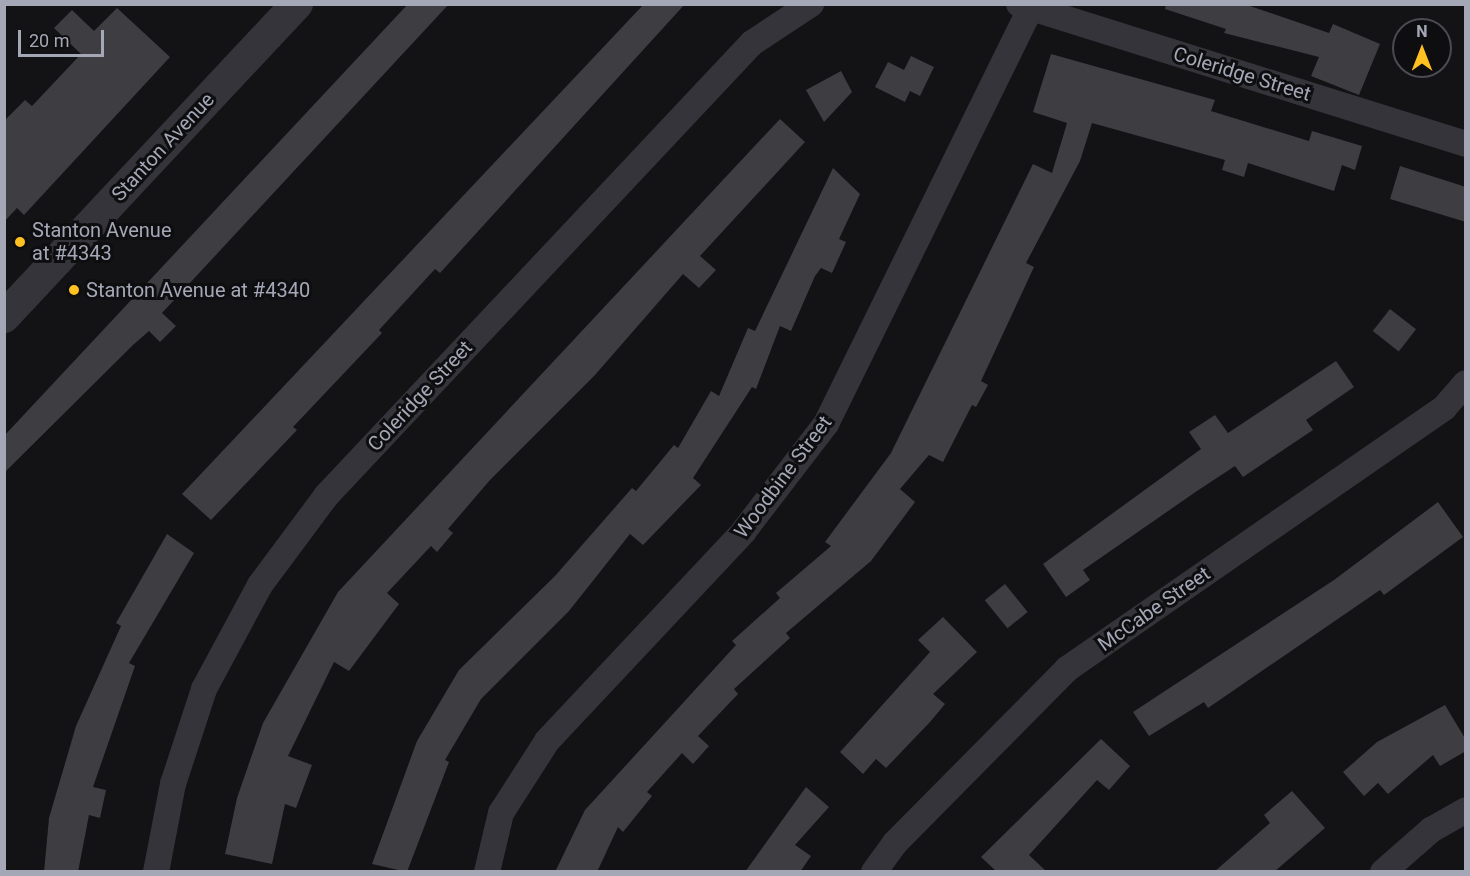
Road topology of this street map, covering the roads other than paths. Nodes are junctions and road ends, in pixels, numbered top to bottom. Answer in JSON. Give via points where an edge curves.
{"nodes":[{"id":1,"x":297,"y":4,"type":"edge"},
{"id":2,"x":811,"y":4,"type":"edge"},
{"id":3,"x":1028,"y":6,"type":"edge"},
{"id":4,"x":1466,"y":144,"type":"edge"},
{"id":5,"x":4,"y":317,"type":"edge"},
{"id":6,"x":1466,"y":383,"type":"edge"},
{"id":7,"x":1466,"y":810,"type":"edge"},
{"id":8,"x":156,"y":872,"type":"edge"},
{"id":9,"x":487,"y":872,"type":"edge"},
{"id":10,"x":874,"y":872,"type":"edge"},
{"id":11,"x":1383,"y":872,"type":"edge"}],
"edges":[{"from":1,"to":5,"type":"street","name":"Stanton Avenue"},
{"from":2,"to":8,"type":"street","name":"Coleridge Street","via":[[752,43],[326,496],[260,585],[204,689],[173,784]]},
{"from":3,"to":4,"type":"street","name":"Coleridge Street"},
{"from":3,"to":9,"type":"street","name":"Woodbine Street","via":[[826,424],[742,532],[547,741],[501,813]]},
{"from":6,"to":10,"type":"street","name":"McCabe Street","via":[[1444,408],[1068,669],[895,843]]},
{"from":7,"to":11,"type":"street","via":[[1431,830]]}]}
